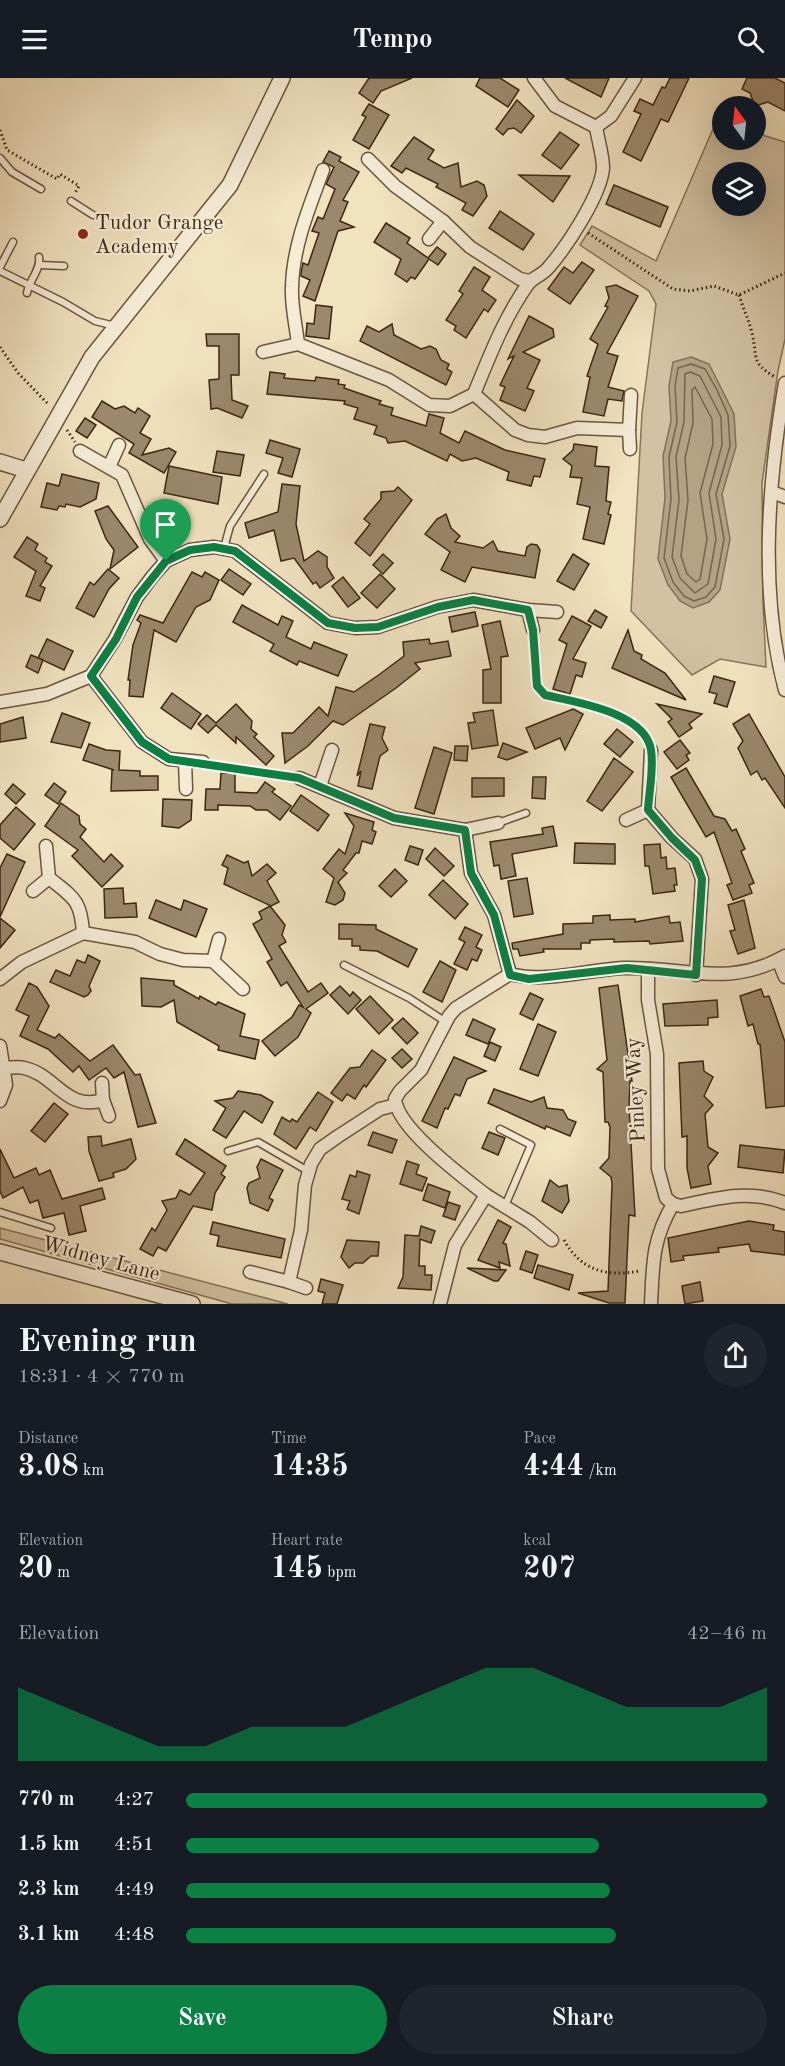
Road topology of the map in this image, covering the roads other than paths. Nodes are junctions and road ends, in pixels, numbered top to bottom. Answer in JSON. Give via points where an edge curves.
{"nodes":[{"id":1,"x":282,"y":78,"type":"edge"},
{"id":2,"x":534,"y":78,"type":"edge"},
{"id":3,"x":635,"y":78,"type":"edge"},
{"id":4,"x":596,"y":127,"type":"junction"},
{"id":5,"x":0,"y":158,"type":"edge"},
{"id":6,"x":368,"y":159,"type":"dead end"},
{"id":7,"x":322,"y":170,"type":"dead end"},
{"id":8,"x":41,"y":189,"type":"dead end"},
{"id":9,"x":71,"y":201,"type":"road end"},
{"id":10,"x":93,"y":214,"type":"dead end"},
{"id":11,"x":443,"y":221,"type":"junction"},
{"id":12,"x":429,"y":239,"type":"dead end"},
{"id":13,"x":13,"y":242,"type":"dead end"},
{"id":14,"x":39,"y":257,"type":"dead end"},
{"id":15,"x":40,"y":265,"type":"junction"},
{"id":16,"x":64,"y":266,"type":"dead end"},
{"id":17,"x":0,"y":269,"type":"edge"},
{"id":18,"x":530,"y":280,"type":"junction"},
{"id":19,"x":28,"y":285,"type":"junction"},
{"id":20,"x":27,"y":293,"type":"dead end"},
{"id":21,"x":116,"y":326,"type":"junction"},
{"id":22,"x":298,"y":344,"type":"junction"},
{"id":23,"x":263,"y":352,"type":"dead end"},
{"id":24,"x":781,"y":380,"type":"edge"},
{"id":25,"x":474,"y":394,"type":"junction"},
{"id":26,"x":631,"y":395,"type":"dead end"},
{"id":27,"x":629,"y":429,"type":"junction"},
{"id":28,"x":119,"y":445,"type":"dead end"},
{"id":29,"x":630,"y":449,"type":"dead end"},
{"id":30,"x":80,"y":451,"type":"road end"},
{"id":31,"x":0,"y":462,"type":"edge"},
{"id":32,"x":109,"y":467,"type":"junction"},
{"id":33,"x":26,"y":470,"type":"junction"},
{"id":34,"x":264,"y":474,"type":"dead end"},
{"id":35,"x":772,"y":492,"type":"junction"},
{"id":36,"x":785,"y":497,"type":"edge"},
{"id":37,"x":0,"y":519,"type":"edge"},
{"id":38,"x":224,"y":549,"type":"junction"},
{"id":39,"x":166,"y":561,"type":"junction"},
{"id":40,"x":528,"y":610,"type":"junction"},
{"id":41,"x":557,"y":612,"type":"dead end"},
{"id":42,"x":533,"y":630,"type":"road end"},
{"id":43,"x":91,"y":676,"type":"junction"},
{"id":44,"x":785,"y":690,"type":"edge"},
{"id":45,"x":0,"y":702,"type":"edge"},
{"id":46,"x":332,"y":750,"type":"dead end"},
{"id":47,"x":651,"y":750,"type":"road end"},
{"id":48,"x":185,"y":762,"type":"junction"},
{"id":49,"x":203,"y":762,"type":"road end"},
{"id":50,"x":299,"y":778,"type":"road end"},
{"id":51,"x":320,"y":786,"type":"junction"},
{"id":52,"x":186,"y":789,"type":"dead end"},
{"id":53,"x":648,"y":810,"type":"junction"},
{"id":54,"x":526,"y":813,"type":"dead end"},
{"id":55,"x":626,"y":819,"type":"dead end"},
{"id":56,"x":498,"y":823,"type":"joint"},
{"id":57,"x":465,"y":830,"type":"junction"},
{"id":58,"x":46,"y":846,"type":"dead end"},
{"id":59,"x":49,"y":878,"type":"junction"},
{"id":60,"x":33,"y":891,"type":"dead end"},
{"id":61,"x":83,"y":933,"type":"junction"},
{"id":62,"x":219,"y":939,"type":"dead end"},
{"id":63,"x":782,"y":958,"type":"edge"},
{"id":64,"x":213,"y":961,"type":"junction"},
{"id":65,"x":344,"y":965,"type":"dead end"},
{"id":66,"x":648,"y":970,"type":"junction"},
{"id":67,"x":510,"y":975,"type":"junction"},
{"id":68,"x":696,"y":975,"type":"junction"},
{"id":69,"x":785,"y":977,"type":"edge"},
{"id":70,"x":0,"y":979,"type":"edge"},
{"id":71,"x":243,"y":989,"type":"dead end"},
{"id":72,"x":446,"y":1022,"type":"junction"},
{"id":73,"x":0,"y":1046,"type":"edge"},
{"id":74,"x":5,"y":1068,"type":"junction"},
{"id":75,"x":102,"y":1083,"type":"dead end"},
{"id":76,"x":103,"y":1100,"type":"junction"},
{"id":77,"x":0,"y":1101,"type":"edge"},
{"id":78,"x":396,"y":1105,"type":"junction"},
{"id":79,"x":109,"y":1116,"type":"dead end"},
{"id":80,"x":500,"y":1129,"type":"dead end"},
{"id":81,"x":228,"y":1151,"type":"dead end"},
{"id":82,"x":309,"y":1172,"type":"junction"},
{"id":83,"x":486,"y":1195,"type":"junction"},
{"id":84,"x":784,"y":1201,"type":"edge"},
{"id":85,"x":673,"y":1204,"type":"junction"},
{"id":86,"x":505,"y":1206,"type":"junction"},
{"id":87,"x":0,"y":1212,"type":"edge"},
{"id":88,"x":51,"y":1228,"type":"dead end"},
{"id":89,"x":552,"y":1240,"type":"road end"},
{"id":90,"x":0,"y":1252,"type":"edge"},
{"id":91,"x":250,"y":1272,"type":"dead end"},
{"id":92,"x":290,"y":1282,"type":"junction"},
{"id":93,"x":306,"y":1288,"type":"dead end"},
{"id":94,"x":192,"y":1304,"type":"edge"},
{"id":95,"x":440,"y":1304,"type":"edge"},
{"id":96,"x":651,"y":1304,"type":"edge"}],
"edges":[{"from":1,"to":21,"type":"street","via":[[230,185]]},
{"from":2,"to":4,"type":"street","via":[[555,106]]},
{"from":3,"to":4,"type":"street","via":[[611,116]]},
{"from":4,"to":18,"type":"street","via":[[603,168],[579,227],[542,276]]},
{"from":5,"to":8,"type":"lane","via":[[12,172]]},
{"from":6,"to":11,"type":"street","via":[[395,186]]},
{"from":7,"to":22,"type":"street","via":[[299,237],[292,290]]},
{"from":9,"to":10,"type":"lane"},
{"from":11,"to":12,"type":"street"},
{"from":11,"to":18,"type":"street","via":[[470,248],[520,279]]},
{"from":13,"to":17,"type":"lane"},
{"from":14,"to":15,"type":"lane"},
{"from":15,"to":16,"type":"lane"},
{"from":15,"to":19,"type":"lane"},
{"from":17,"to":19,"type":"lane"},
{"from":18,"to":25,"type":"street","via":[[488,354]]},
{"from":19,"to":20,"type":"lane"},
{"from":19,"to":21,"type":"lane","via":[[95,321]]},
{"from":21,"to":33,"type":"street","via":[[92,357]]},
{"from":22,"to":23,"type":"street"},
{"from":22,"to":25,"type":"street","via":[[389,380],[429,405],[450,406]]},
{"from":24,"to":35,"type":"street"},
{"from":25,"to":27,"type":"street","via":[[515,430],[528,435],[545,437],[577,428]]},
{"from":26,"to":27,"type":"street"},
{"from":27,"to":29,"type":"street"},
{"from":28,"to":32,"type":"street"},
{"from":30,"to":32,"type":"street"},
{"from":31,"to":33,"type":"street"},
{"from":32,"to":39,"type":"street","via":[[123,475],[150,539]]},
{"from":33,"to":37,"type":"street"},
{"from":34,"to":38,"type":"lane","via":[[230,526]]},
{"from":35,"to":36,"type":"street"},
{"from":35,"to":44,"type":"street","via":[[769,597],[774,647]]},
{"from":38,"to":39,"type":"street","via":[[190,550]]},
{"from":38,"to":40,"type":"street","via":[[235,551],[328,623],[378,627],[473,600]]},
{"from":39,"to":43,"type":"street","via":[[137,597]]},
{"from":40,"to":41,"type":"street"},
{"from":40,"to":42,"type":"street"},
{"from":43,"to":45,"type":"street","via":[[47,694]]},
{"from":43,"to":48,"type":"street","via":[[142,742],[169,759]]},
{"from":46,"to":51,"type":"street"},
{"from":47,"to":53,"type":"street"},
{"from":48,"to":49,"type":"street"},
{"from":48,"to":52,"type":"street"},
{"from":50,"to":51,"type":"street"},
{"from":51,"to":57,"type":"street","via":[[394,818]]},
{"from":53,"to":55,"type":"street"},
{"from":53,"to":68,"type":"street","via":[[695,860],[702,879]]},
{"from":54,"to":56,"type":"lane"},
{"from":56,"to":57,"type":"street"},
{"from":57,"to":67,"type":"street","via":[[471,873],[494,915]]},
{"from":58,"to":59,"type":"street"},
{"from":59,"to":60,"type":"street"},
{"from":59,"to":61,"type":"street","via":[[72,896],[82,910]]},
{"from":61,"to":64,"type":"street","via":[[135,942],[183,960]]},
{"from":61,"to":70,"type":"street","via":[[21,962]]},
{"from":62,"to":64,"type":"street"},
{"from":63,"to":68,"type":"street","via":[[753,970],[723,976]]},
{"from":63,"to":69,"type":"street"},
{"from":64,"to":71,"type":"street"},
{"from":65,"to":72,"type":"lane"},
{"from":66,"to":67,"type":"street","via":[[599,970],[529,979]]},
{"from":66,"to":68,"type":"street"},
{"from":66,"to":85,"type":"street","name":"Pinley Way","via":[[648,1000],[657,1054],[658,1169],[666,1198]]},
{"from":67,"to":72,"type":"street","via":[[463,1003]]},
{"from":72,"to":78,"type":"street","via":[[421,1070],[399,1090]]},
{"from":73,"to":74,"type":"street"},
{"from":74,"to":76,"type":"street","via":[[24,1068],[68,1096],[90,1104]]},
{"from":74,"to":77,"type":"street","via":[[6,1085]]},
{"from":75,"to":76,"type":"street"},
{"from":76,"to":79,"type":"street"},
{"from":78,"to":82,"type":"street","via":[[380,1109],[320,1149]]},
{"from":78,"to":83,"type":"street","via":[[434,1153]]},
{"from":80,"to":86,"type":"lane","via":[[531,1145]]},
{"from":81,"to":82,"type":"lane","via":[[258,1142]]},
{"from":82,"to":92,"type":"street"},
{"from":83,"to":86,"type":"street"},
{"from":83,"to":95,"type":"street","via":[[455,1245]]},
{"from":84,"to":85,"type":"street","via":[[752,1194]]},
{"from":85,"to":96,"type":"street","via":[[659,1227]]},
{"from":86,"to":89,"type":"street"},
{"from":87,"to":88,"type":"lane"},
{"from":90,"to":94,"type":"street","name":"Widney Lane"},
{"from":91,"to":92,"type":"street"},
{"from":92,"to":93,"type":"street"}]}
